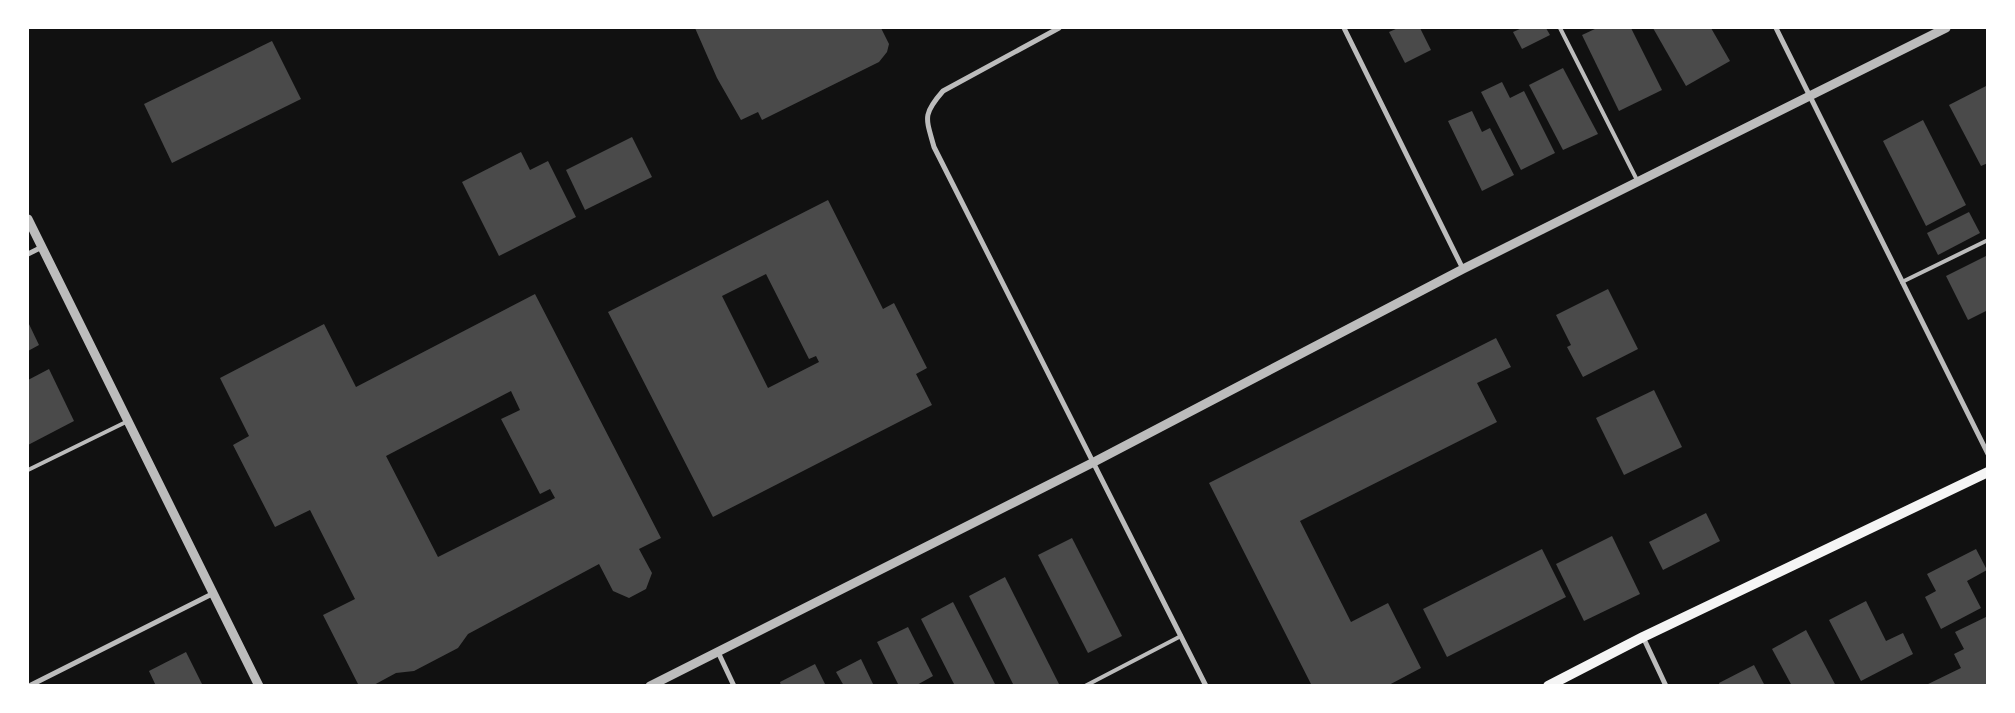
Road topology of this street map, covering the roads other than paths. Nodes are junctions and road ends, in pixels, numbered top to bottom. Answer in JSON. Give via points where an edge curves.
{"nodes":[{"id":1,"x":1059,"y":28,"type":"edge"},
{"id":2,"x":1344,"y":28,"type":"edge"},
{"id":3,"x":1560,"y":28,"type":"edge"},
{"id":4,"x":1776,"y":28,"type":"edge"},
{"id":5,"x":1946,"y":28,"type":"edge"},
{"id":6,"x":1809,"y":95,"type":"junction"},
{"id":7,"x":1639,"y":183,"type":"junction"},
{"id":8,"x":28,"y":219,"type":"edge"},
{"id":9,"x":1988,"y":240,"type":"edge"},
{"id":10,"x":42,"y":247,"type":"junction"},
{"id":11,"x":28,"y":254,"type":"edge"},
{"id":12,"x":1463,"y":269,"type":"junction"},
{"id":13,"x":1902,"y":282,"type":"junction"},
{"id":14,"x":128,"y":420,"type":"junction"},
{"id":15,"x":1988,"y":454,"type":"edge"},
{"id":16,"x":1094,"y":462,"type":"junction"},
{"id":17,"x":28,"y":470,"type":"edge"},
{"id":18,"x":1988,"y":472,"type":"edge"},
{"id":19,"x":214,"y":593,"type":"junction"},
{"id":20,"x":1181,"y":636,"type":"junction"},
{"id":21,"x":1643,"y":637,"type":"junction"},
{"id":22,"x":718,"y":652,"type":"junction"},
{"id":23,"x":29,"y":686,"type":"edge"},
{"id":24,"x":259,"y":686,"type":"edge"},
{"id":25,"x":650,"y":686,"type":"edge"},
{"id":26,"x":734,"y":686,"type":"edge"},
{"id":27,"x":1085,"y":686,"type":"edge"},
{"id":28,"x":1206,"y":686,"type":"edge"},
{"id":29,"x":1548,"y":686,"type":"edge"},
{"id":30,"x":1666,"y":686,"type":"edge"}],
"edges":[{"from":1,"to":16,"type":"street","via":[[943,91],[931,105],[926,119],[934,147]]},
{"from":2,"to":12,"type":"street"},
{"from":3,"to":7,"type":"lane"},
{"from":4,"to":6,"type":"street"},
{"from":5,"to":6,"type":"street"},
{"from":6,"to":7,"type":"street"},
{"from":6,"to":13,"type":"street"},
{"from":7,"to":12,"type":"street"},
{"from":8,"to":10,"type":"street"},
{"from":9,"to":13,"type":"lane"},
{"from":10,"to":11,"type":"street"},
{"from":10,"to":14,"type":"street"},
{"from":12,"to":16,"type":"street"},
{"from":13,"to":15,"type":"street"},
{"from":14,"to":17,"type":"lane"},
{"from":14,"to":19,"type":"street"},
{"from":16,"to":20,"type":"street"},
{"from":16,"to":22,"type":"street"},
{"from":18,"to":21,"type":"main road"},
{"from":19,"to":23,"type":"street"},
{"from":19,"to":24,"type":"street"},
{"from":20,"to":27,"type":"lane"},
{"from":20,"to":28,"type":"street"},
{"from":21,"to":29,"type":"main road"},
{"from":21,"to":30,"type":"street"},
{"from":22,"to":25,"type":"street"},
{"from":22,"to":26,"type":"street"}]}
